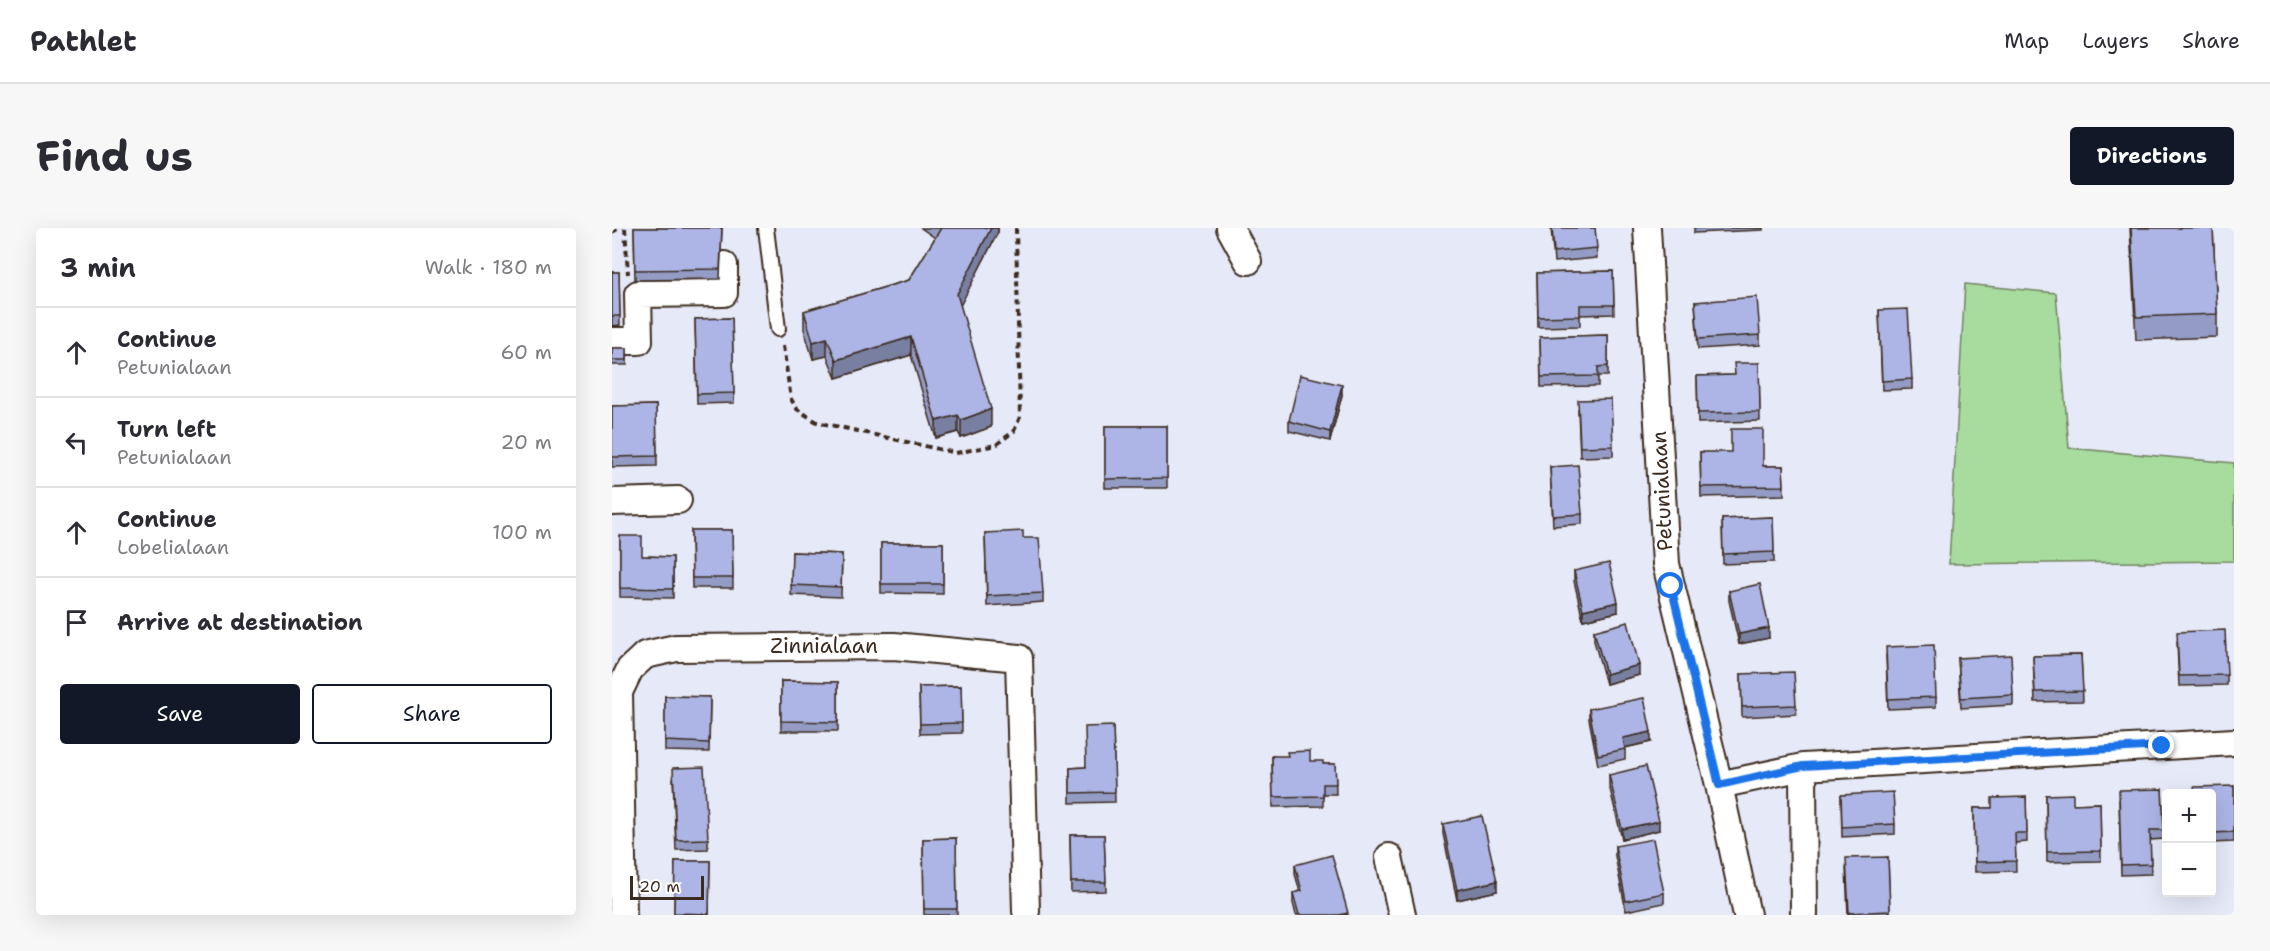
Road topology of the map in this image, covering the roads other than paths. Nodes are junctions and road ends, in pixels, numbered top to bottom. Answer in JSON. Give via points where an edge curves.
{"nodes":[{"id":1,"x":766,"y":228,"type":"edge"},
{"id":2,"x":1230,"y":228,"type":"edge"},
{"id":3,"x":1647,"y":228,"type":"edge"},
{"id":4,"x":1248,"y":261,"type":"dead end"},
{"id":5,"x":724,"y":265,"type":"dead end"},
{"id":6,"x":778,"y":328,"type":"road end"},
{"id":7,"x":612,"y":341,"type":"edge"},
{"id":8,"x":678,"y":500,"type":"dead end"},
{"id":9,"x":612,"y":502,"type":"edge"},
{"id":10,"x":2234,"y":741,"type":"edge"},
{"id":11,"x":1803,"y":766,"type":"junction"},
{"id":12,"x":1719,"y":785,"type":"junction"},
{"id":13,"x":1389,"y":857,"type":"dead end"},
{"id":14,"x":1026,"y":911,"type":"dead end"},
{"id":15,"x":623,"y":915,"type":"edge"},
{"id":16,"x":1402,"y":915,"type":"edge"},
{"id":17,"x":1747,"y":915,"type":"edge"},
{"id":18,"x":1804,"y":915,"type":"edge"}],
"edges":[{"from":1,"to":6,"type":"lane"},
{"from":2,"to":4,"type":"street"},
{"from":3,"to":12,"type":"street","name":"Petunialaan","via":[[1666,564]]},
{"from":5,"to":7,"type":"street","via":[[724,293],[638,294],[639,341]]},
{"from":8,"to":9,"type":"street"},
{"from":10,"to":11,"type":"street"},
{"from":11,"to":12,"type":"street"},
{"from":11,"to":18,"type":"street"},
{"from":12,"to":17,"type":"street","name":"Petunialaan"},
{"from":13,"to":16,"type":"street"},
{"from":14,"to":15,"type":"street","name":"Zinnialaan","via":[[1019,658],[894,646],[753,646],[676,648],[645,655],[630,669],[619,692]]}]}
